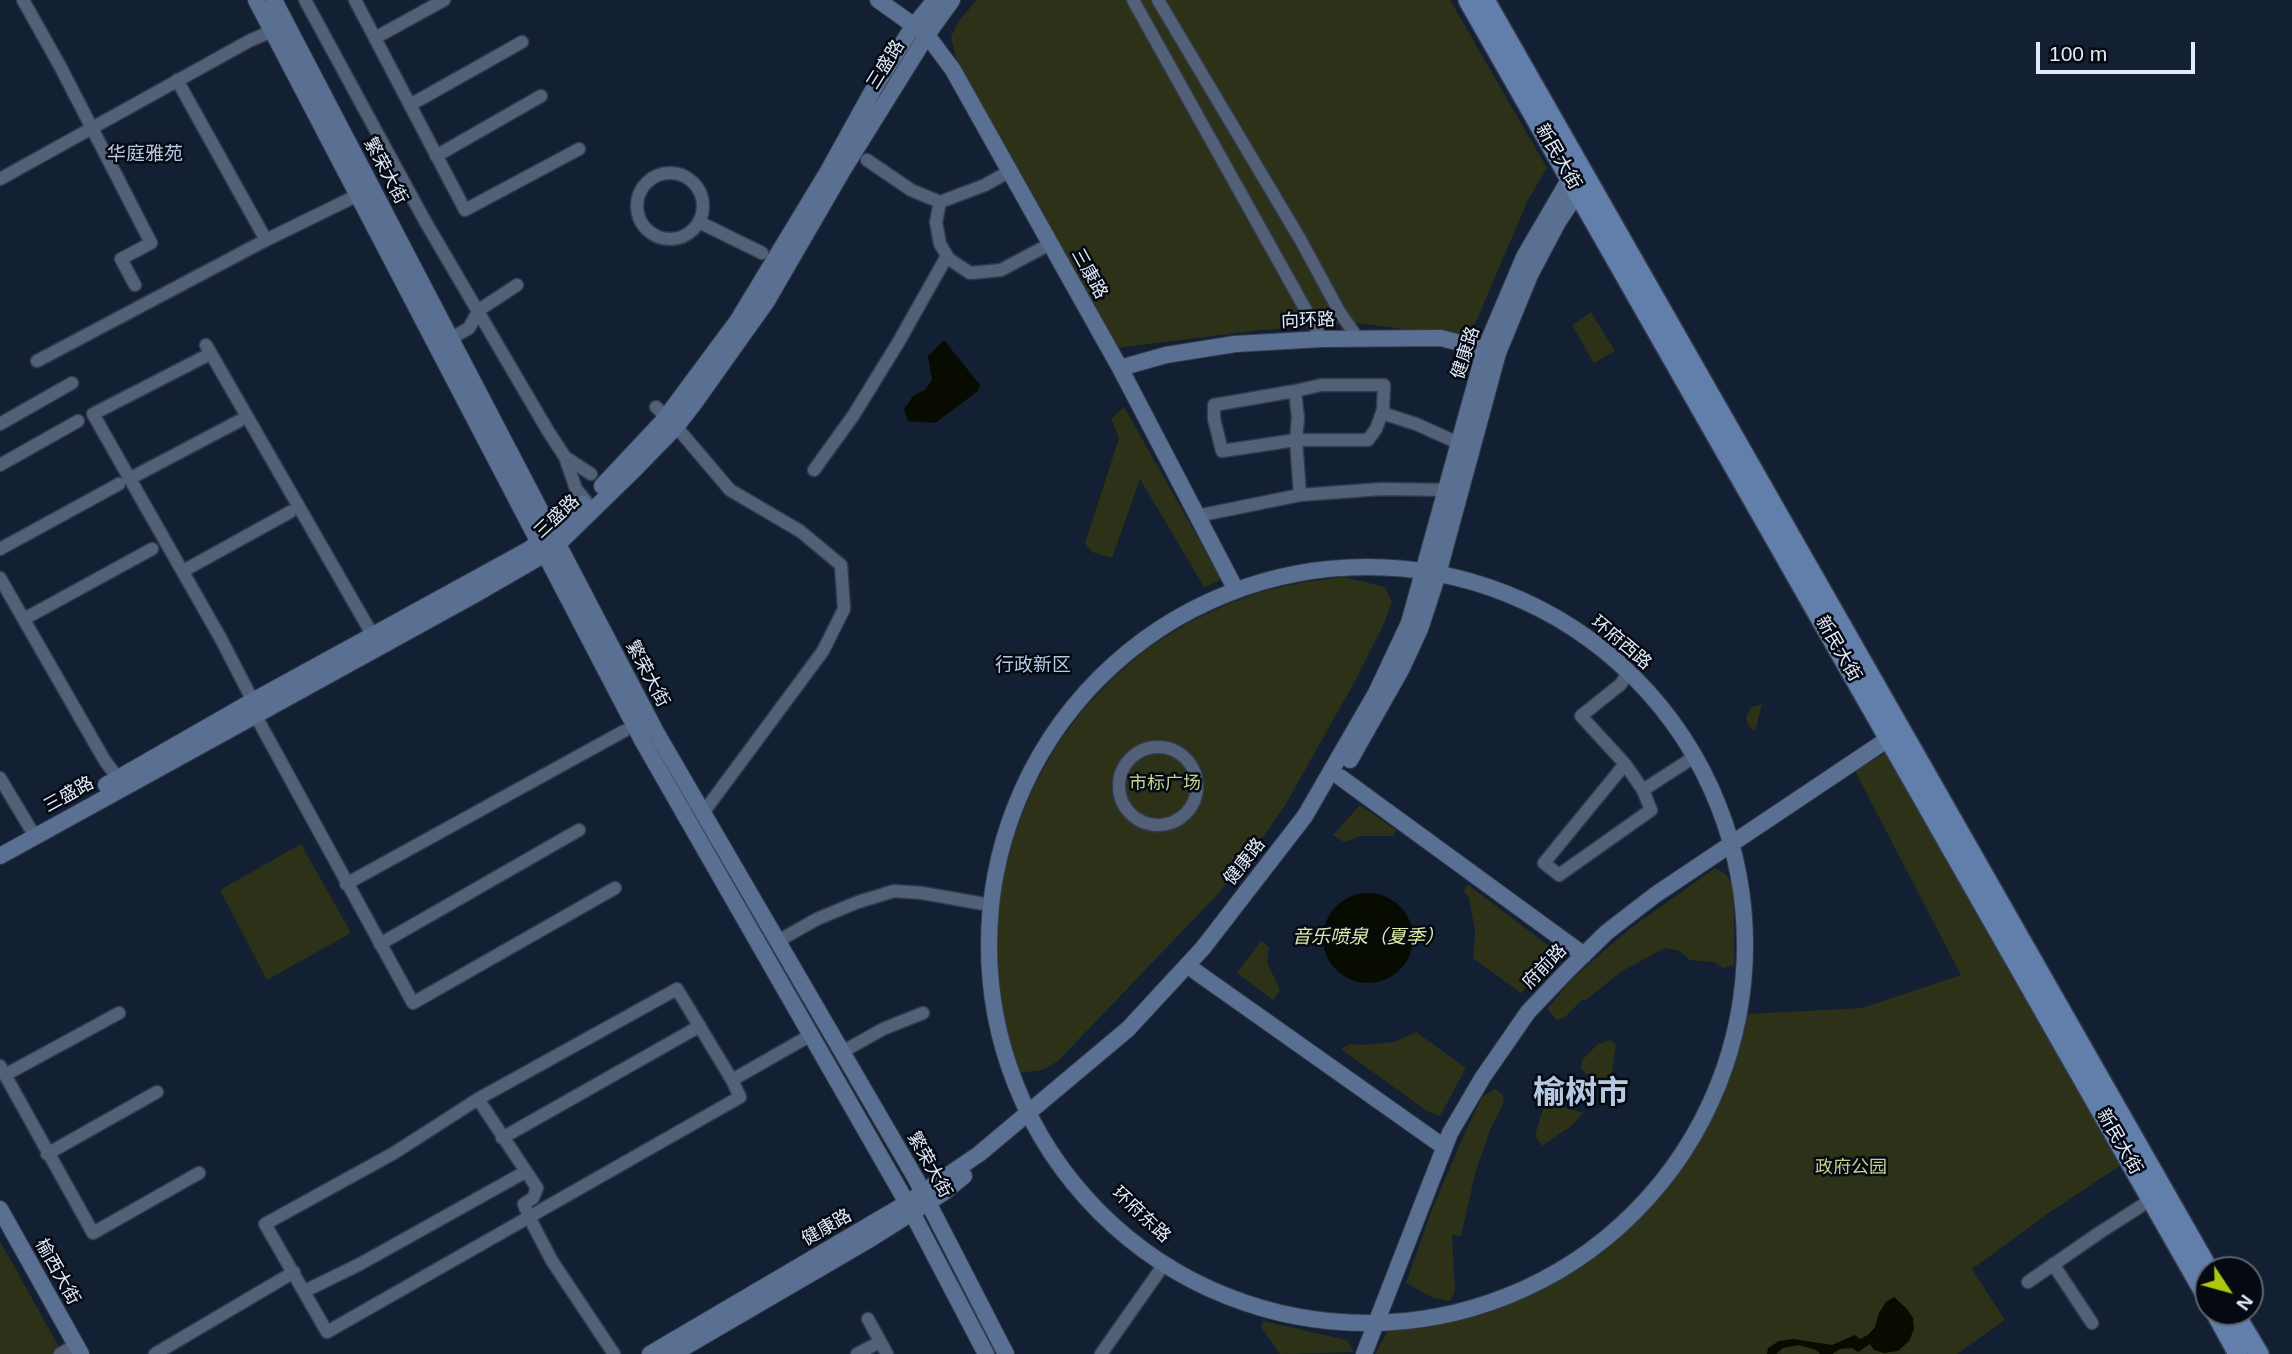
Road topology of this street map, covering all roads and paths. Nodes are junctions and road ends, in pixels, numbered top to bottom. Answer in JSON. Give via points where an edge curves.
{"nodes":[{"id":1,"x":23,"y":0,"type":"edge"},
{"id":2,"x":256,"y":0,"type":"edge"},
{"id":3,"x":274,"y":0,"type":"edge"},
{"id":4,"x":305,"y":0,"type":"edge"},
{"id":5,"x":355,"y":0,"type":"edge"},
{"id":6,"x":444,"y":0,"type":"edge"},
{"id":7,"x":878,"y":0,"type":"edge"},
{"id":8,"x":936,"y":0,"type":"edge"},
{"id":9,"x":952,"y":0,"type":"edge"},
{"id":10,"x":1133,"y":0,"type":"edge"},
{"id":11,"x":1158,"y":0,"type":"edge"},
{"id":12,"x":1468,"y":0,"type":"edge"},
{"id":13,"x":1485,"y":0,"type":"edge"},
{"id":14,"x":921,"y":30,"type":"junction"},
{"id":15,"x":271,"y":31,"type":"junction"},
{"id":16,"x":375,"y":38,"type":"junction"},
{"id":17,"x":522,"y":42,"type":"dead end"},
{"id":18,"x":177,"y":80,"type":"junction"},
{"id":19,"x":541,"y":96,"type":"dead end"},
{"id":20,"x":410,"y":105,"type":"junction"},
{"id":21,"x":92,"y":129,"type":"junction"},
{"id":22,"x":579,"y":149,"type":"dead end"},
{"id":23,"x":436,"y":156,"type":"junction"},
{"id":24,"x":867,"y":160,"type":"dead end"},
{"id":25,"x":1010,"y":172,"type":"junction"},
{"id":26,"x":0,"y":179,"type":"edge"},
{"id":27,"x":1580,"y":181,"type":"junction"},
{"id":28,"x":358,"y":195,"type":"junction"},
{"id":29,"x":940,"y":202,"type":"junction"},
{"id":30,"x":699,"y":222,"type":"junction"},
{"id":31,"x":266,"y":240,"type":"junction"},
{"id":32,"x":1050,"y":244,"type":"junction"},
{"id":33,"x":762,"y":253,"type":"dead end"},
{"id":34,"x":947,"y":256,"type":"junction"},
{"id":35,"x":135,"y":285,"type":"dead end"},
{"id":36,"x":517,"y":285,"type":"dead end"},
{"id":37,"x":479,"y":310,"type":"junction"},
{"id":38,"x":1321,"y":339,"type":"junction"},
{"id":39,"x":1358,"y":339,"type":"junction"},
{"id":40,"x":444,"y":343,"type":"junction"},
{"id":41,"x":1492,"y":351,"type":"junction"},
{"id":42,"x":37,"y":362,"type":"dead end"},
{"id":43,"x":1120,"y":368,"type":"junction"},
{"id":44,"x":72,"y":383,"type":"dead end"},
{"id":45,"x":1295,"y":391,"type":"junction"},
{"id":46,"x":1382,"y":413,"type":"junction"},
{"id":47,"x":666,"y":417,"type":"junction"},
{"id":48,"x":78,"y":421,"type":"dead end"},
{"id":49,"x":239,"y":421,"type":"dead end"},
{"id":50,"x":0,"y":424,"type":"edge"},
{"id":51,"x":1296,"y":440,"type":"junction"},
{"id":52,"x":1465,"y":446,"type":"junction"},
{"id":53,"x":565,"y":457,"type":"junction"},
{"id":54,"x":0,"y":465,"type":"edge"},
{"id":55,"x":814,"y":470,"type":"dead end"},
{"id":56,"x":591,"y":474,"type":"dead end"},
{"id":57,"x":124,"y":482,"type":"junction"},
{"id":58,"x":1453,"y":490,"type":"junction"},
{"id":59,"x":1300,"y":495,"type":"junction"},
{"id":60,"x":586,"y":501,"type":"junction"},
{"id":61,"x":290,"y":512,"type":"dead end"},
{"id":62,"x":1197,"y":516,"type":"junction"},
{"id":63,"x":548,"y":544,"type":"junction"},
{"id":64,"x":0,"y":549,"type":"edge"},
{"id":65,"x":152,"y":549,"type":"dead end"},
{"id":66,"x":183,"y":571,"type":"junction"},
{"id":67,"x":1431,"y":572,"type":"junction"},
{"id":68,"x":0,"y":578,"type":"edge"},
{"id":69,"x":1236,"y":590,"type":"junction"},
{"id":70,"x":24,"y":619,"type":"junction"},
{"id":71,"x":376,"y":642,"type":"junction"},
{"id":72,"x":1628,"y":672,"type":"junction"},
{"id":73,"x":1075,"y":705,"type":"joint"},
{"id":74,"x":253,"y":707,"type":"junction"},
{"id":75,"x":624,"y":731,"type":"dead end"},
{"id":76,"x":1895,"y":734,"type":"junction"},
{"id":77,"x":1179,"y":753,"type":"joint"},
{"id":78,"x":1695,"y":757,"type":"junction"},
{"id":79,"x":1625,"y":764,"type":"junction"},
{"id":80,"x":1340,"y":777,"type":"junction"},
{"id":81,"x":0,"y":778,"type":"edge"},
{"id":82,"x":118,"y":778,"type":"junction"},
{"id":83,"x":1643,"y":790,"type":"junction"},
{"id":84,"x":703,"y":813,"type":"junction"},
{"id":85,"x":30,"y":828,"type":"junction"},
{"id":86,"x":579,"y":830,"type":"dead end"},
{"id":87,"x":1731,"y":844,"type":"junction"},
{"id":88,"x":0,"y":845,"type":"edge"},
{"id":89,"x":0,"y":856,"type":"edge"},
{"id":90,"x":346,"y":884,"type":"junction"},
{"id":91,"x":615,"y":888,"type":"dead end"},
{"id":92,"x":990,"y":905,"type":"junction"},
{"id":93,"x":778,"y":941,"type":"junction"},
{"id":94,"x":380,"y":944,"type":"junction"},
{"id":95,"x":1584,"y":955,"type":"junction"},
{"id":96,"x":1195,"y":971,"type":"junction"},
{"id":97,"x":119,"y":1013,"type":"dead end"},
{"id":98,"x":923,"y":1013,"type":"dead end"},
{"id":99,"x":700,"y":1026,"type":"junction"},
{"id":100,"x":811,"y":1035,"type":"junction"},
{"id":101,"x":842,"y":1052,"type":"junction"},
{"id":102,"x":2,"y":1070,"type":"edge"},
{"id":103,"x":732,"y":1080,"type":"junction"},
{"id":104,"x":157,"y":1091,"type":"dead end"},
{"id":105,"x":478,"y":1099,"type":"junction"},
{"id":106,"x":1029,"y":1119,"type":"junction"},
{"id":107,"x":502,"y":1138,"type":"junction"},
{"id":108,"x":1444,"y":1147,"type":"junction"},
{"id":109,"x":47,"y":1154,"type":"junction"},
{"id":110,"x":199,"y":1172,"type":"dead end"},
{"id":111,"x":525,"y":1172,"type":"junction"},
{"id":112,"x":1654,"y":1192,"type":"joint"},
{"id":113,"x":2158,"y":1196,"type":"junction"},
{"id":114,"x":926,"y":1197,"type":"junction"},
{"id":115,"x":910,"y":1208,"type":"junction"},
{"id":116,"x":0,"y":1209,"type":"edge"},
{"id":117,"x":529,"y":1217,"type":"junction"},
{"id":118,"x":0,"y":1229,"type":"edge"},
{"id":119,"x":2199,"y":1256,"type":"edge"},
{"id":120,"x":1165,"y":1264,"type":"junction"},
{"id":121,"x":2053,"y":1264,"type":"junction"},
{"id":122,"x":2194,"y":1270,"type":"edge"},
{"id":123,"x":294,"y":1272,"type":"junction"},
{"id":124,"x":2028,"y":1282,"type":"dead end"},
{"id":125,"x":305,"y":1291,"type":"junction"},
{"id":126,"x":868,"y":1319,"type":"dead end"},
{"id":127,"x":2092,"y":1323,"type":"dead end"},
{"id":128,"x":1376,"y":1325,"type":"junction"},
{"id":129,"x":2223,"y":1326,"type":"edge"},
{"id":130,"x":2242,"y":1326,"type":"edge"},
{"id":131,"x":880,"y":1342,"type":"junction"},
{"id":132,"x":70,"y":1353,"type":"edge"},
{"id":133,"x":985,"y":1353,"type":"edge"},
{"id":134,"x":155,"y":1354,"type":"edge"},
{"id":135,"x":614,"y":1354,"type":"edge"},
{"id":136,"x":650,"y":1354,"type":"edge"},
{"id":137,"x":673,"y":1354,"type":"edge"},
{"id":138,"x":857,"y":1354,"type":"edge"},
{"id":139,"x":887,"y":1354,"type":"edge"},
{"id":140,"x":1006,"y":1354,"type":"edge"},
{"id":141,"x":1101,"y":1354,"type":"edge"},
{"id":142,"x":1364,"y":1354,"type":"edge"},
{"id":143,"x":2238,"y":1354,"type":"edge"},
{"id":144,"x":2259,"y":1354,"type":"edge"}],
"edges":[{"from":1,"to":21,"type":"street"},
{"from":2,"to":15,"type":"main road","name":"繁荣大街"},
{"from":3,"to":40,"type":"main road","name":"繁荣大街"},
{"from":4,"to":37,"type":"street","via":[[425,221]]},
{"from":5,"to":16,"type":"street"},
{"from":6,"to":16,"type":"street"},
{"from":7,"to":14,"type":"main road","name":"三康路"},
{"from":8,"to":14,"type":"main road"},
{"from":9,"to":14,"type":"main road","name":"三盛路"},
{"from":10,"to":38,"type":"street"},
{"from":11,"to":39,"type":"street"},
{"from":12,"to":27,"type":"main road","name":"新民大街"},
{"from":13,"to":27,"type":"main road","name":"新民大街"},
{"from":14,"to":25,"type":"main road","name":"三康路","via":[[953,71]]},
{"from":14,"to":47,"type":"main road","name":"三盛路","via":[[767,301]]},
{"from":15,"to":18,"type":"street"},
{"from":15,"to":28,"type":"main road","name":"繁荣大街"},
{"from":16,"to":20,"type":"street"},
{"from":17,"to":20,"type":"street"},
{"from":18,"to":21,"type":"street"},
{"from":18,"to":31,"type":"street"},
{"from":19,"to":23,"type":"street"},
{"from":20,"to":23,"type":"street"},
{"from":21,"to":26,"type":"street"},
{"from":21,"to":35,"type":"street","via":[[151,243],[121,259]]},
{"from":22,"to":23,"type":"street","via":[[465,210]]},
{"from":24,"to":29,"type":"street","via":[[911,190]]},
{"from":25,"to":29,"type":"street"},
{"from":25,"to":32,"type":"main road","name":"三康路"},
{"from":27,"to":41,"type":"main road","name":"健康路","via":[[1524,257]]},
{"from":27,"to":76,"type":"main road","name":"新民大街"},
{"from":28,"to":31,"type":"street"},
{"from":28,"to":40,"type":"main road","name":"繁荣大街"},
{"from":29,"to":34,"type":"street","via":[[936,222]]},
{"from":30,"to":30,"type":"street","via":[[703,200],[684,176],[654,177],[640,192],[637,214],[649,233],[671,240],[692,231]]},
{"from":30,"to":33,"type":"street"},
{"from":31,"to":42,"type":"street"},
{"from":32,"to":34,"type":"street","via":[[1001,270],[970,273]]},
{"from":32,"to":43,"type":"main road","name":"三康路"},
{"from":34,"to":55,"type":"street","via":[[853,416]]},
{"from":36,"to":37,"type":"street"},
{"from":37,"to":40,"type":"street","via":[[469,328]]},
{"from":37,"to":53,"type":"street"},
{"from":38,"to":39,"type":"main road","name":"向环路"},
{"from":38,"to":43,"type":"main road","name":"向环路","via":[[1236,344]]},
{"from":39,"to":41,"type":"main road","name":"向环路","via":[[1441,338]]},
{"from":40,"to":63,"type":"main road","name":"繁荣大街"},
{"from":41,"to":52,"type":"main road","name":"健康路"},
{"from":43,"to":62,"type":"main road","name":"三康路"},
{"from":44,"to":50,"type":"street"},
{"from":45,"to":46,"type":"street","via":[[1321,385],[1384,385]]},
{"from":45,"to":51,"type":"street"},
{"from":45,"to":51,"type":"street","via":[[1214,405],[1214,419],[1222,451]]},
{"from":46,"to":51,"type":"street","via":[[1368,440]]},
{"from":46,"to":52,"type":"street"},
{"from":47,"to":60,"type":"main road","name":"三盛路"},
{"from":47,"to":63,"type":"main road","name":"三盛路"},
{"from":47,"to":84,"type":"street","via":[[730,490],[800,531],[841,565],[844,609],[823,651]]},
{"from":48,"to":54,"type":"street"},
{"from":49,"to":57,"type":"street"},
{"from":51,"to":59,"type":"street"},
{"from":52,"to":58,"type":"main road","name":"健康路"},
{"from":53,"to":56,"type":"street"},
{"from":53,"to":60,"type":"street","via":[[576,489]]},
{"from":57,"to":64,"type":"street"},
{"from":57,"to":66,"type":"street"},
{"from":57,"to":71,"type":"street","via":[[93,414],[205,351]]},
{"from":58,"to":59,"type":"street"},
{"from":58,"to":67,"type":"main road","name":"健康路"},
{"from":59,"to":62,"type":"street"},
{"from":60,"to":63,"type":"main road","name":"三盛路"},
{"from":61,"to":66,"type":"street"},
{"from":62,"to":69,"type":"main road","name":"三康路"},
{"from":63,"to":71,"type":"main road","name":"三盛路"},
{"from":63,"to":84,"type":"main road","name":"繁荣大街"},
{"from":63,"to":100,"type":"main road","name":"繁荣大街","via":[[642,740]]},
{"from":65,"to":70,"type":"street"},
{"from":66,"to":74,"type":"street"},
{"from":67,"to":69,"type":"main road","name":"环府西路","via":[[1384,567],[1321,570]]},
{"from":67,"to":72,"type":"main road","name":"环府西路","via":[[1489,587],[1537,607],[1582,634]]},
{"from":67,"to":80,"type":"main road","name":"健康路","via":[[1420,629]]},
{"from":67,"to":106,"type":"main road","name":"健康路","via":[[1376,692],[1305,816],[1203,948],[1128,1028]]},
{"from":68,"to":70,"type":"street"},
{"from":69,"to":73,"type":"main road","name":"环府西路","via":[[1184,614],[1144,640],[1107,670]]},
{"from":70,"to":82,"type":"street"},
{"from":71,"to":74,"type":"main road","name":"三盛路"},
{"from":72,"to":78,"type":"main road","name":"环府西路","via":[[1659,705]]},
{"from":72,"to":79,"type":"street","via":[[1621,684],[1581,716]]},
{"from":73,"to":92,"type":"main road","name":"环府东路","via":[[1024,784],[1006,828]]},
{"from":74,"to":82,"type":"main road","name":"三盛路"},
{"from":74,"to":89,"type":"main road","name":"三盛路"},
{"from":74,"to":90,"type":"street"},
{"from":75,"to":90,"type":"street"},
{"from":76,"to":87,"type":"main road","name":"府前路"},
{"from":76,"to":113,"type":"main road","name":"新民大街"},
{"from":77,"to":77,"type":"street","via":[[1194,770],[1196,793],[1186,813],[1167,824],[1145,823],[1134,817],[1120,798],[1118,786],[1125,764],[1156,746]]},
{"from":78,"to":83,"type":"street"},
{"from":78,"to":87,"type":"main road","name":"环府西路"},
{"from":79,"to":83,"type":"street"},
{"from":79,"to":83,"type":"street","via":[[1544,863],[1559,875],[1651,810]]},
{"from":80,"to":95,"type":"main road"},
{"from":80,"to":96,"type":"main road","name":"健康路","via":[[1314,821]]},
{"from":81,"to":85,"type":"street"},
{"from":82,"to":85,"type":"main road","name":"三盛路"},
{"from":84,"to":93,"type":"main road","name":"繁荣大街"},
{"from":85,"to":88,"type":"main road","name":"三盛路"},
{"from":86,"to":94,"type":"street"},
{"from":87,"to":95,"type":"main road","name":"府前路","via":[[1655,895]]},
{"from":87,"to":112,"type":"main road","name":"环府西路","via":[[1742,896],[1741,1002],[1711,1103]]},
{"from":90,"to":94,"type":"street"},
{"from":91,"to":94,"type":"street","via":[[413,1003]]},
{"from":92,"to":93,"type":"street","via":[[894,891],[817,919]]},
{"from":92,"to":106,"type":"main road","name":"环府东路","via":[[988,968],[993,1016],[1005,1061]]},
{"from":93,"to":101,"type":"main road","name":"繁荣大街"},
{"from":95,"to":108,"type":"main road","name":"府前路","via":[[1506,1041]]},
{"from":96,"to":106,"type":"main road","name":"健康路","via":[[1135,1032]]},
{"from":96,"to":108,"type":"main road"},
{"from":97,"to":102,"type":"street"},
{"from":98,"to":101,"type":"street"},
{"from":99,"to":103,"type":"street"},
{"from":99,"to":105,"type":"street","via":[[677,989]]},
{"from":99,"to":107,"type":"street"},
{"from":100,"to":103,"type":"street"},
{"from":100,"to":115,"type":"main road","name":"繁荣大街"},
{"from":101,"to":114,"type":"main road","name":"繁荣大街"},
{"from":102,"to":109,"type":"street"},
{"from":103,"to":117,"type":"street","via":[[740,1097]]},
{"from":104,"to":109,"type":"street"},
{"from":105,"to":107,"type":"street"},
{"from":105,"to":123,"type":"street","via":[[394,1153],[265,1224]]},
{"from":106,"to":114,"type":"main road","name":"健康路"},
{"from":106,"to":120,"type":"main road","name":"环府东路","via":[[1060,1163]]},
{"from":107,"to":111,"type":"street"},
{"from":108,"to":128,"type":"main road","name":"府前路"},
{"from":109,"to":110,"type":"street","via":[[93,1233]]},
{"from":111,"to":117,"type":"street","via":[[537,1188],[524,1204]]},
{"from":111,"to":125,"type":"street"},
{"from":112,"to":128,"type":"main road","name":"环府东路","via":[[1575,1262],[1529,1288],[1429,1320]]},
{"from":113,"to":119,"type":"main road","name":"新民大街"},
{"from":113,"to":121,"type":"street"},
{"from":113,"to":122,"type":"main road","name":"新民大街"},
{"from":114,"to":115,"type":"main road","name":"健康路"},
{"from":114,"to":140,"type":"main road","name":"繁荣大街"},
{"from":115,"to":133,"type":"main road","name":"繁荣大街"},
{"from":115,"to":136,"type":"main road","name":"健康路"},
{"from":115,"to":137,"type":"main road","name":"健康路"},
{"from":116,"to":132,"type":"main road","name":"榆西大街"},
{"from":117,"to":125,"type":"street","via":[[327,1332]]},
{"from":117,"to":135,"type":"street","via":[[552,1261]]},
{"from":118,"to":132,"type":"main road","name":"榆西大街"},
{"from":120,"to":128,"type":"main road","name":"环府东路","via":[[1203,1285],[1265,1308],[1331,1322]]},
{"from":120,"to":141,"type":"street"},
{"from":121,"to":124,"type":"street"},
{"from":121,"to":127,"type":"street"},
{"from":123,"to":125,"type":"street"},
{"from":123,"to":134,"type":"street"},
{"from":126,"to":131,"type":"street"},
{"from":128,"to":142,"type":"main road","name":"府前路"},
{"from":129,"to":143,"type":"main road"},
{"from":130,"to":144,"type":"main road"},
{"from":131,"to":138,"type":"street"},
{"from":131,"to":139,"type":"street"}]}
